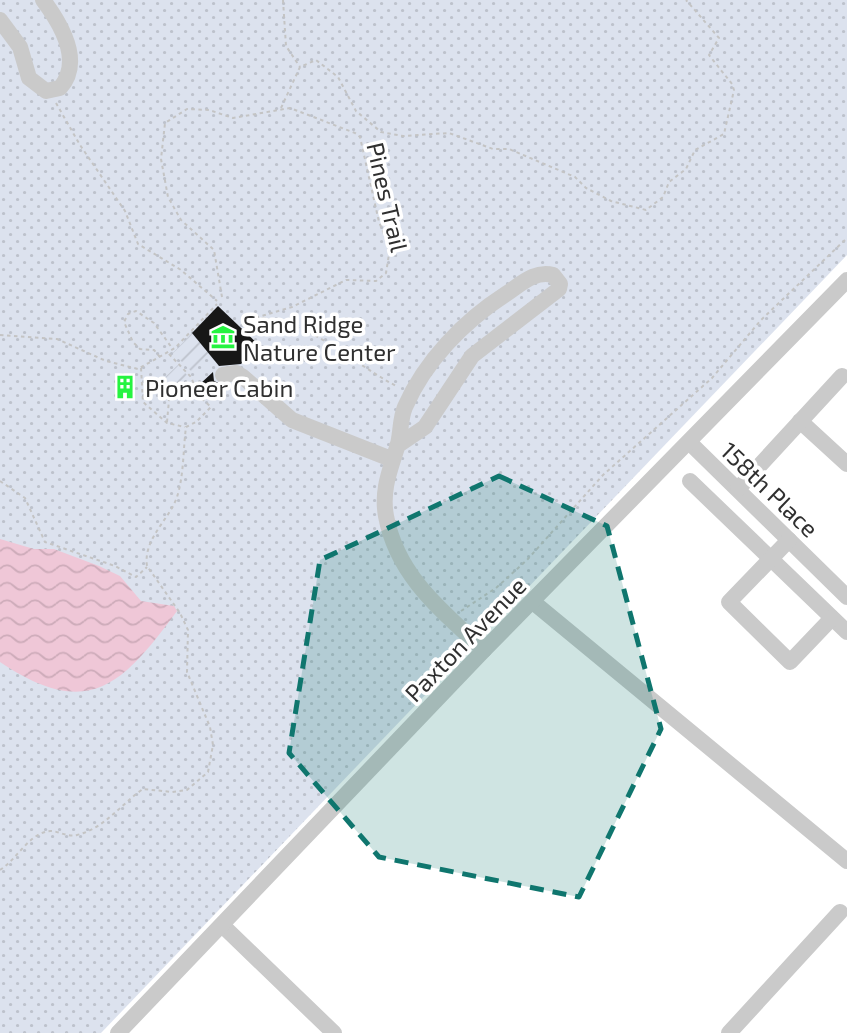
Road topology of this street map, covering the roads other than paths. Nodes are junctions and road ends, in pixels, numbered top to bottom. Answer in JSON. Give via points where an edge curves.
{"nodes":[{"id":1,"x":43,"y":0,"type":"edge"},
{"id":2,"x":0,"y":20,"type":"edge"},
{"id":3,"x":847,"y":280,"type":"edge"},
{"id":4,"x":223,"y":375,"type":"dead end"},
{"id":5,"x":842,"y":376,"type":"dead end"},
{"id":6,"x":800,"y":421,"type":"junction"},
{"id":7,"x":690,"y":443,"type":"junction"},
{"id":8,"x":394,"y":452,"type":"junction"},
{"id":9,"x":847,"y":464,"type":"edge"},
{"id":10,"x":691,"y":481,"type":"dead end"},
{"id":11,"x":738,"y":489,"type":"junction"},
{"id":12,"x":789,"y":540,"type":"junction"},
{"id":13,"x":771,"y":559,"type":"junction"},
{"id":14,"x":847,"y":597,"type":"edge"},
{"id":15,"x":534,"y":602,"type":"junction"},
{"id":16,"x":832,"y":618,"type":"junction"},
{"id":17,"x":847,"y":632,"type":"edge"},
{"id":18,"x":484,"y":650,"type":"junction"},
{"id":19,"x":847,"y":861,"type":"edge"},
{"id":20,"x":840,"y":912,"type":"dead end"},
{"id":21,"x":222,"y":925,"type":"junction"},
{"id":22,"x":118,"y":1033,"type":"edge"},
{"id":23,"x":334,"y":1033,"type":"edge"},
{"id":24,"x":729,"y":1033,"type":"edge"}],
"edges":[{"from":1,"to":2,"type":"street","via":[[59,26],[71,61],[60,88],[39,89],[29,78],[20,47]]},
{"from":3,"to":7,"type":"street","name":"Paxton Avenue"},
{"from":4,"to":8,"type":"street","via":[[243,377],[305,427]]},
{"from":5,"to":6,"type":"street"},
{"from":6,"to":9,"type":"street"},
{"from":6,"to":11,"type":"street"},
{"from":7,"to":11,"type":"street","name":"158th Place"},
{"from":7,"to":15,"type":"street","name":"Paxton Avenue"},
{"from":8,"to":8,"type":"street","via":[[425,427],[472,356],[553,295],[559,280],[548,274],[535,275],[474,316],[444,346],[404,409]]},
{"from":8,"to":18,"type":"street","via":[[385,513],[397,553],[416,584]]},
{"from":10,"to":13,"type":"street"},
{"from":11,"to":12,"type":"street","name":"158th Place"},
{"from":12,"to":13,"type":"street"},
{"from":12,"to":14,"type":"street","name":"158th Place"},
{"from":13,"to":16,"type":"street"},
{"from":13,"to":16,"type":"street","via":[[729,602],[790,662]]},
{"from":15,"to":18,"type":"street","name":"Paxton Avenue"},
{"from":15,"to":19,"type":"street"},
{"from":16,"to":17,"type":"street"},
{"from":18,"to":21,"type":"street","name":"Paxton Avenue"},
{"from":20,"to":24,"type":"street"},
{"from":21,"to":22,"type":"street","name":"Paxton Avenue"},
{"from":21,"to":23,"type":"street"}]}
